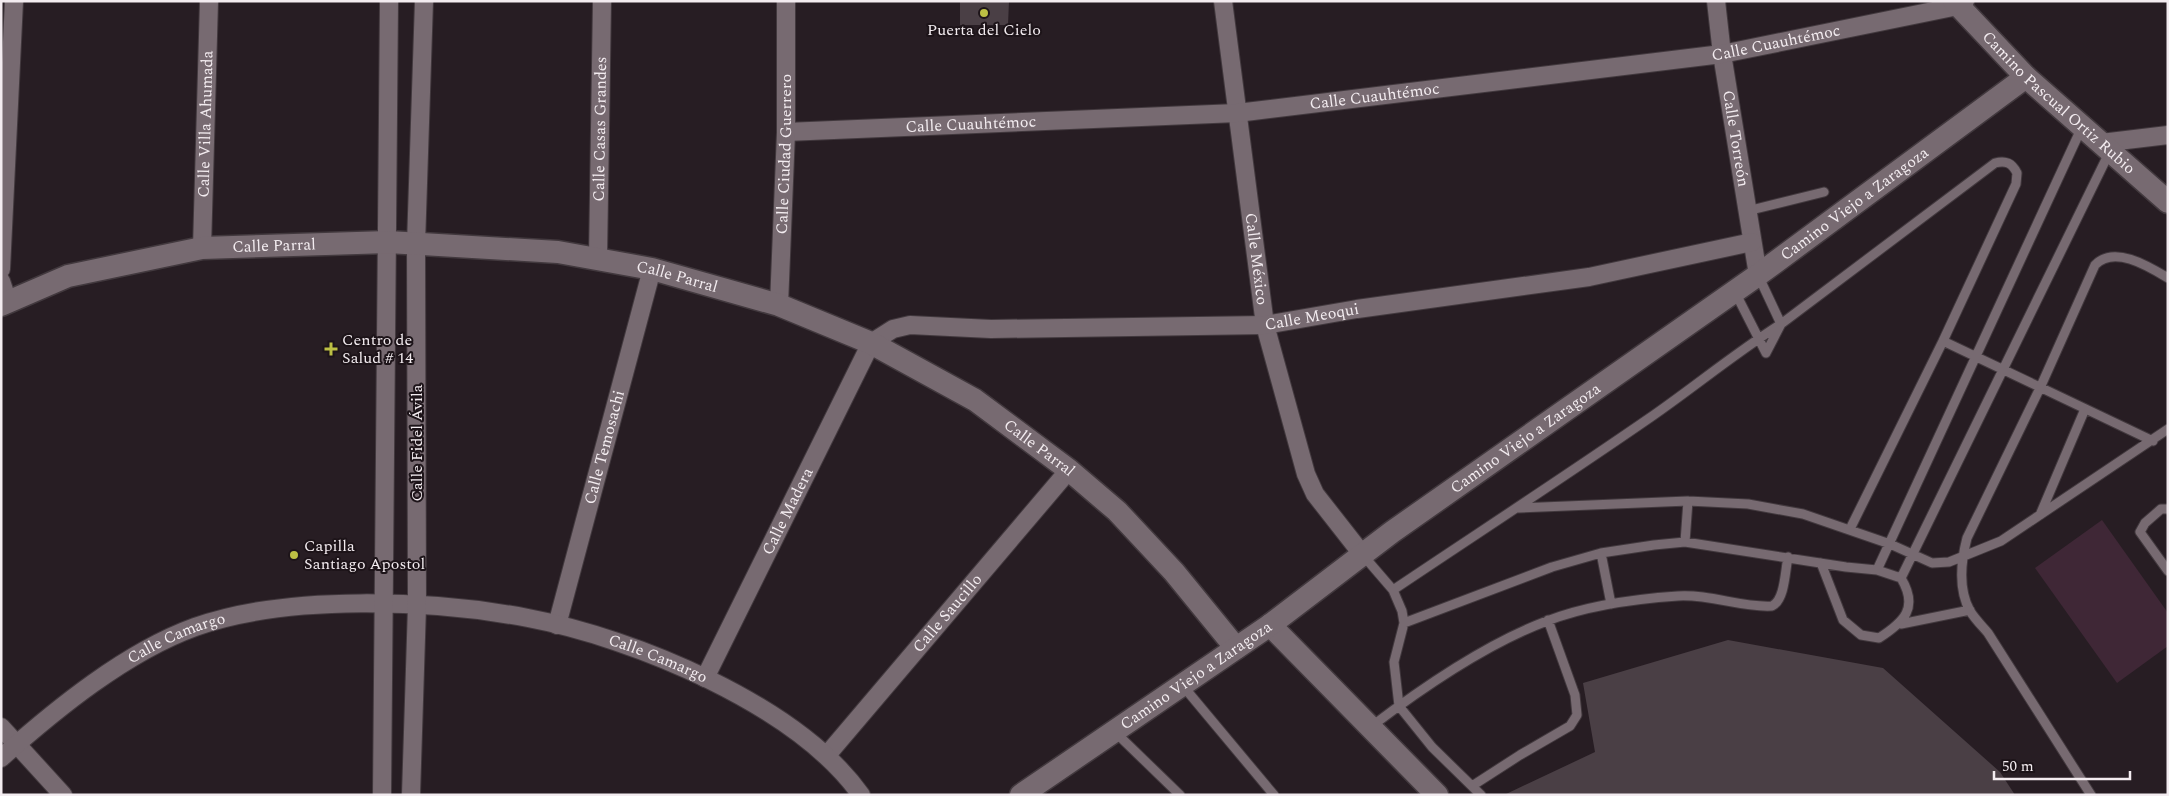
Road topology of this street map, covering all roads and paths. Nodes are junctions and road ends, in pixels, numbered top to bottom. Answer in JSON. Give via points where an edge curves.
{"nodes":[{"id":1,"x":14,"y":1,"type":"edge"},
{"id":2,"x":209,"y":1,"type":"edge"},
{"id":3,"x":389,"y":1,"type":"edge"},
{"id":4,"x":424,"y":1,"type":"edge"},
{"id":5,"x":602,"y":1,"type":"edge"},
{"id":6,"x":786,"y":1,"type":"edge"},
{"id":7,"x":1223,"y":1,"type":"edge"},
{"id":8,"x":1716,"y":1,"type":"edge"},
{"id":9,"x":1959,"y":3,"type":"edge"},
{"id":10,"x":1722,"y":54,"type":"junction"},
{"id":11,"x":2026,"y":77,"type":"junction"},
{"id":12,"x":1237,"y":113,"type":"junction"},
{"id":13,"x":2082,"y":126,"type":"junction"},
{"id":14,"x":786,"y":132,"type":"junction"},
{"id":15,"x":2168,"y":135,"type":"edge"},
{"id":16,"x":2105,"y":147,"type":"junction"},
{"id":17,"x":1824,"y":192,"type":"dead end"},
{"id":18,"x":2168,"y":202,"type":"edge"},
{"id":19,"x":1747,"y":211,"type":"junction"},
{"id":20,"x":388,"y":242,"type":"junction"},
{"id":21,"x":1752,"y":242,"type":"junction"},
{"id":22,"x":416,"y":244,"type":"junction"},
{"id":23,"x":202,"y":248,"type":"junction"},
{"id":24,"x":598,"y":258,"type":"junction"},
{"id":25,"x":1,"y":269,"type":"edge"},
{"id":26,"x":652,"y":269,"type":"junction"},
{"id":27,"x":1758,"y":275,"type":"junction"},
{"id":28,"x":2168,"y":278,"type":"edge"},
{"id":29,"x":1735,"y":292,"type":"junction"},
{"id":30,"x":3,"y":296,"type":"edge"},
{"id":31,"x":779,"y":305,"type":"junction"},
{"id":32,"x":1781,"y":324,"type":"junction"},
{"id":33,"x":1265,"y":325,"type":"junction"},
{"id":34,"x":1758,"y":338,"type":"junction"},
{"id":35,"x":1943,"y":341,"type":"junction"},
{"id":36,"x":871,"y":343,"type":"junction"},
{"id":37,"x":1976,"y":358,"type":"junction"},
{"id":38,"x":2002,"y":370,"type":"junction"},
{"id":39,"x":2040,"y":388,"type":"junction"},
{"id":40,"x":2085,"y":409,"type":"junction"},
{"id":41,"x":2168,"y":429,"type":"edge"},
{"id":42,"x":2153,"y":440,"type":"junction"},
{"id":43,"x":1068,"y":470,"type":"junction"},
{"id":44,"x":1688,"y":501,"type":"junction"},
{"id":45,"x":1518,"y":508,"type":"junction"},
{"id":46,"x":2168,"y":509,"type":"edge"},
{"id":47,"x":2040,"y":516,"type":"junction"},
{"id":48,"x":1850,"y":529,"type":"junction"},
{"id":49,"x":1685,"y":542,"type":"junction"},
{"id":50,"x":1890,"y":544,"type":"junction"},
{"id":51,"x":1601,"y":553,"type":"junction"},
{"id":52,"x":1362,"y":554,"type":"junction"},
{"id":53,"x":1913,"y":554,"type":"junction"},
{"id":54,"x":1962,"y":556,"type":"junction"},
{"id":55,"x":1788,"y":558,"type":"junction"},
{"id":56,"x":1821,"y":563,"type":"junction"},
{"id":57,"x":1877,"y":570,"type":"junction"},
{"id":58,"x":2168,"y":571,"type":"edge"},
{"id":59,"x":1902,"y":578,"type":"junction"},
{"id":60,"x":1393,"y":590,"type":"junction"},
{"id":61,"x":383,"y":603,"type":"junction"},
{"id":62,"x":1610,"y":604,"type":"junction"},
{"id":63,"x":416,"y":606,"type":"junction"},
{"id":64,"x":1970,"y":610,"type":"junction"},
{"id":65,"x":1548,"y":620,"type":"junction"},
{"id":66,"x":1404,"y":622,"type":"junction"},
{"id":67,"x":1901,"y":624,"type":"junction"},
{"id":68,"x":557,"y":625,"type":"junction"},
{"id":69,"x":1270,"y":625,"type":"junction"},
{"id":70,"x":1236,"y":648,"type":"junction"},
{"id":71,"x":704,"y":678,"type":"junction"},
{"id":72,"x":1182,"y":685,"type":"junction"},
{"id":73,"x":1399,"y":706,"type":"junction"},
{"id":74,"x":1,"y":727,"type":"edge"},
{"id":75,"x":1370,"y":727,"type":"junction"},
{"id":76,"x":1114,"y":731,"type":"junction"},
{"id":77,"x":17,"y":744,"type":"junction"},
{"id":78,"x":827,"y":755,"type":"junction"},
{"id":79,"x":1,"y":758,"type":"edge"},
{"id":80,"x":1472,"y":786,"type":"junction"},
{"id":81,"x":63,"y":795,"type":"edge"},
{"id":82,"x":382,"y":795,"type":"edge"},
{"id":83,"x":411,"y":795,"type":"edge"},
{"id":84,"x":861,"y":795,"type":"edge"},
{"id":85,"x":1021,"y":795,"type":"edge"},
{"id":86,"x":1180,"y":795,"type":"edge"},
{"id":87,"x":1274,"y":795,"type":"edge"},
{"id":88,"x":1437,"y":795,"type":"edge"},
{"id":89,"x":1481,"y":795,"type":"edge"},
{"id":90,"x":2091,"y":795,"type":"edge"}],
"edges":[{"from":1,"to":25,"type":"street"},
{"from":2,"to":23,"type":"street","name":"Calle Villa Ahumada"},
{"from":3,"to":20,"type":"street","name":"Calle Fidel Ávila"},
{"from":4,"to":22,"type":"street","name":"Calle Fidel Ávila"},
{"from":5,"to":24,"type":"street","name":"Calle Casas Grandes"},
{"from":6,"to":14,"type":"street","name":"Calle Ciudad Guerrero"},
{"from":7,"to":12,"type":"street","name":"Calle México"},
{"from":8,"to":10,"type":"street","name":"Calle Torreón"},
{"from":9,"to":10,"type":"street","name":"Calle Cuauhtémoc"},
{"from":9,"to":11,"type":"street","name":"Camino Pascual Ortiz Rubio"},
{"from":10,"to":12,"type":"street","name":"Calle Cuauhtémoc"},
{"from":10,"to":19,"type":"street","name":"Calle Torreón"},
{"from":11,"to":13,"type":"street","name":"Camino Pascual Ortiz Rubio"},
{"from":11,"to":27,"type":"street","name":"Camino Viejo a Zaragoza"},
{"from":12,"to":14,"type":"street","name":"Calle Cuauhtémoc"},
{"from":12,"to":33,"type":"street","name":"Calle México"},
{"from":13,"to":16,"type":"street","name":"Camino Pascual Ortiz Rubio"},
{"from":13,"to":37,"type":"lane"},
{"from":14,"to":31,"type":"street","name":"Calle Ciudad Guerrero"},
{"from":15,"to":16,"type":"street"},
{"from":16,"to":18,"type":"street","name":"Camino Pascual Ortiz Rubio"},
{"from":16,"to":38,"type":"lane"},
{"from":17,"to":19,"type":"lane"},
{"from":19,"to":21,"type":"street","name":"Calle Torreón"},
{"from":20,"to":22,"type":"street","name":"Calle Parral"},
{"from":20,"to":23,"type":"street","name":"Calle Parral"},
{"from":20,"to":61,"type":"street","name":"Calle Fidel Ávila"},
{"from":21,"to":27,"type":"street","name":"Calle Torreón"},
{"from":21,"to":33,"type":"street","name":"Calle Meoqui","via":[[1589,277]]},
{"from":22,"to":24,"type":"street","name":"Calle Parral","via":[[558,252]]},
{"from":22,"to":63,"type":"street","name":"Calle Fidel Ávila"},
{"from":23,"to":30,"type":"street","name":"Calle Parral","via":[[68,276]]},
{"from":24,"to":26,"type":"street","name":"Calle Parral"},
{"from":26,"to":31,"type":"street","name":"Calle Parral"},
{"from":26,"to":68,"type":"street","name":"Calle Temosachi"},
{"from":27,"to":29,"type":"street","name":"Camino Viejo a Zaragoza"},
{"from":27,"to":32,"type":"lane"},
{"from":28,"to":39,"type":"lane","via":[[2148,266],[2124,258],[2111,256],[2095,265]]},
{"from":29,"to":34,"type":"lane"},
{"from":29,"to":52,"type":"street","name":"Camino Viejo a Zaragoza"},
{"from":31,"to":36,"type":"street","name":"Calle Parral"},
{"from":32,"to":34,"type":"lane"},
{"from":32,"to":34,"type":"lane","via":[[1766,353]]},
{"from":32,"to":35,"type":"lane","via":[[1995,163],[2009,163],[2017,173],[2016,184]]},
{"from":33,"to":36,"type":"street","name":"Calle Meoqui","via":[[992,329],[910,325],[893,329]]},
{"from":33,"to":52,"type":"street","name":"Calle México","via":[[1306,474],[1315,494]]},
{"from":34,"to":45,"type":"lane","via":[[1684,394]]},
{"from":35,"to":37,"type":"lane"},
{"from":35,"to":48,"type":"lane"},
{"from":36,"to":43,"type":"street","name":"Calle Parral","via":[[975,400]]},
{"from":36,"to":71,"type":"street","name":"Calle Madera"},
{"from":37,"to":38,"type":"lane"},
{"from":37,"to":50,"type":"lane"},
{"from":38,"to":39,"type":"lane"},
{"from":38,"to":53,"type":"lane"},
{"from":39,"to":40,"type":"lane"},
{"from":39,"to":54,"type":"lane","via":[[1967,538]]},
{"from":40,"to":42,"type":"lane"},
{"from":40,"to":47,"type":"lane"},
{"from":41,"to":42,"type":"lane"},
{"from":42,"to":47,"type":"lane"},
{"from":43,"to":70,"type":"street","name":"Calle Parral","via":[[1123,518],[1174,572]]},
{"from":43,"to":78,"type":"street","name":"Calle Saucillo"},
{"from":44,"to":45,"type":"lane"},
{"from":44,"to":48,"type":"lane","via":[[1748,504],[1803,514]]},
{"from":44,"to":49,"type":"lane"},
{"from":45,"to":60,"type":"lane"},
{"from":46,"to":58,"type":"lane","via":[[2161,509],[2140,532]]},
{"from":47,"to":54,"type":"lane","via":[[2001,541]]},
{"from":48,"to":50,"type":"lane"},
{"from":49,"to":51,"type":"lane"},
{"from":49,"to":55,"type":"lane"},
{"from":50,"to":53,"type":"lane"},
{"from":50,"to":57,"type":"lane"},
{"from":51,"to":62,"type":"lane"},
{"from":51,"to":66,"type":"lane","via":[[1552,567]]},
{"from":52,"to":60,"type":"lane"},
{"from":52,"to":69,"type":"street","name":"Camino Viejo a Zaragoza"},
{"from":53,"to":54,"type":"lane","via":[[1932,563],[1949,562]]},
{"from":53,"to":59,"type":"lane"},
{"from":54,"to":64,"type":"lane","via":[[1961,576]]},
{"from":55,"to":56,"type":"lane"},
{"from":55,"to":62,"type":"lane","via":[[1778,602],[1772,606],[1706,596]]},
{"from":56,"to":57,"type":"lane"},
{"from":56,"to":67,"type":"lane","via":[[1843,620],[1861,635],[1879,638]]},
{"from":57,"to":59,"type":"lane"},
{"from":59,"to":67,"type":"lane","via":[[1909,604]]},
{"from":60,"to":66,"type":"lane"},
{"from":61,"to":63,"type":"street","name":"Calle Camargo"},
{"from":61,"to":77,"type":"street","name":"Calle Camargo","via":[[305,606],[244,615],[196,627],[149,648],[111,672]]},
{"from":61,"to":82,"type":"street","name":"Calle Fidel Ávila"},
{"from":62,"to":65,"type":"lane"},
{"from":63,"to":68,"type":"street","name":"Calle Camargo","via":[[483,612]]},
{"from":63,"to":83,"type":"street","name":"Calle Fidel Ávila"},
{"from":64,"to":67,"type":"lane"},
{"from":64,"to":90,"type":"lane"},
{"from":65,"to":73,"type":"lane","via":[[1510,636]]},
{"from":65,"to":80,"type":"lane","via":[[1575,695],[1574,721],[1565,730],[1520,754]]},
{"from":66,"to":73,"type":"lane","via":[[1394,662]]},
{"from":68,"to":71,"type":"street","name":"Calle Camargo","via":[[625,645]]},
{"from":69,"to":70,"type":"street","name":"Camino Viejo a Zaragoza"},
{"from":69,"to":75,"type":"street"},
{"from":70,"to":72,"type":"street","name":"Camino Viejo a Zaragoza"},
{"from":71,"to":78,"type":"street","name":"Calle Camargo","via":[[793,728]]},
{"from":72,"to":76,"type":"street","name":"Camino Viejo a Zaragoza"},
{"from":72,"to":87,"type":"lane"},
{"from":73,"to":75,"type":"lane"},
{"from":73,"to":80,"type":"lane","via":[[1432,747]]},
{"from":74,"to":77,"type":"street"},
{"from":75,"to":88,"type":"street"},
{"from":76,"to":85,"type":"street","name":"Camino Viejo a Zaragoza"},
{"from":76,"to":86,"type":"lane"},
{"from":77,"to":79,"type":"street","name":"Calle Camargo"},
{"from":77,"to":81,"type":"street"},
{"from":78,"to":84,"type":"street","name":"Calle Camargo"},
{"from":80,"to":89,"type":"lane"}]}
